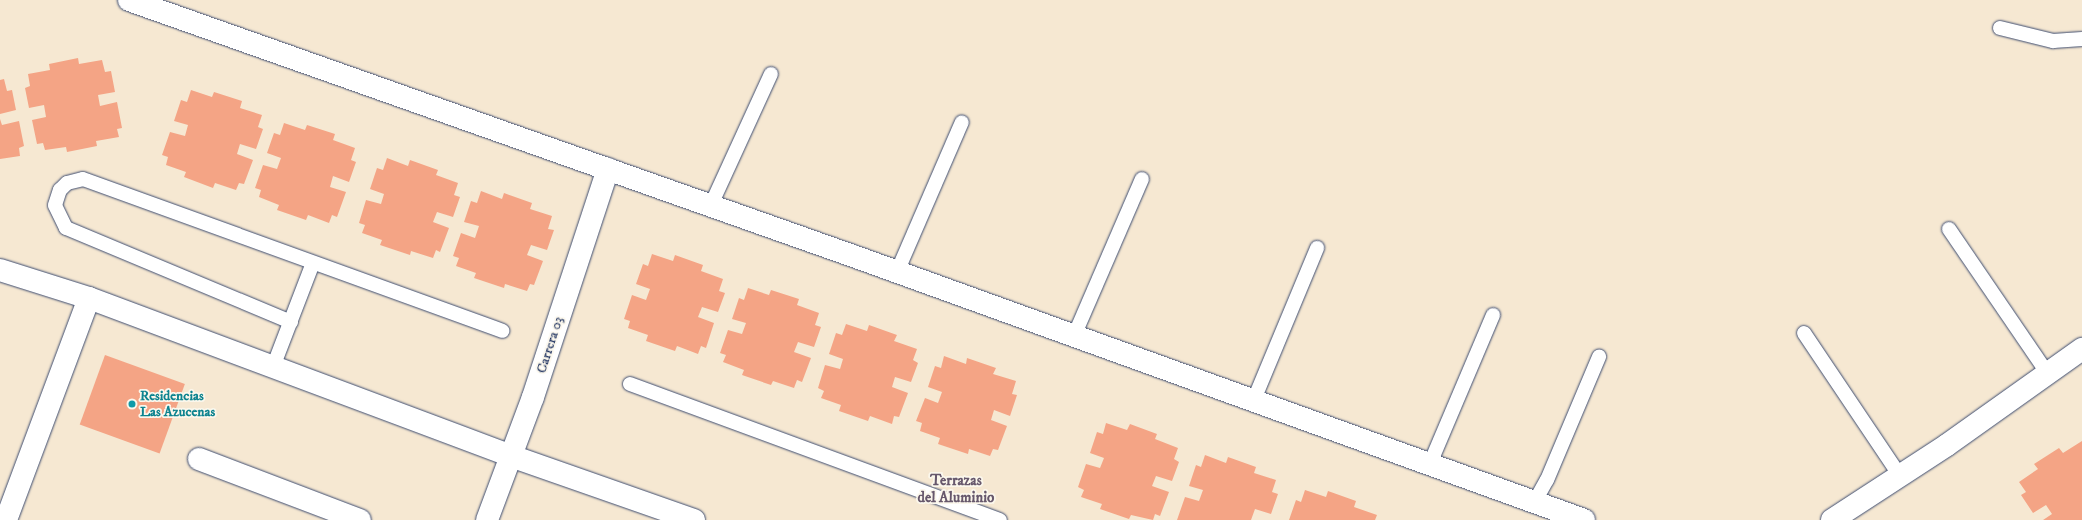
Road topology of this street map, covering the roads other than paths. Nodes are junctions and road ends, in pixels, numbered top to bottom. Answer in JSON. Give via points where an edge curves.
{"nodes":[{"id":1,"x":129,"y":0,"type":"edge"},
{"id":2,"x":2000,"y":28,"type":"dead end"},
{"id":3,"x":2082,"y":39,"type":"edge"},
{"id":4,"x":771,"y":74,"type":"dead end"},
{"id":5,"x":962,"y":122,"type":"dead end"},
{"id":6,"x":608,"y":169,"type":"junction"},
{"id":7,"x":1142,"y":179,"type":"dead end"},
{"id":8,"x":711,"y":205,"type":"junction"},
{"id":9,"x":1949,"y":229,"type":"dead end"},
{"id":10,"x":1317,"y":248,"type":"dead end"},
{"id":11,"x":313,"y":263,"type":"junction"},
{"id":12,"x":0,"y":270,"type":"edge"},
{"id":13,"x":897,"y":272,"type":"junction"},
{"id":14,"x":26,"y":278,"type":"junction"},
{"id":15,"x":0,"y":280,"type":"edge"},
{"id":16,"x":89,"y":298,"type":"junction"},
{"id":17,"x":1493,"y":315,"type":"dead end"},
{"id":18,"x":291,"y":322,"type":"junction"},
{"id":19,"x":502,"y":331,"type":"dead end"},
{"id":20,"x":1804,"y":333,"type":"dead end"},
{"id":21,"x":1074,"y":336,"type":"junction"},
{"id":22,"x":2082,"y":349,"type":"edge"},
{"id":23,"x":1599,"y":357,"type":"dead end"},
{"id":24,"x":273,"y":367,"type":"junction"},
{"id":25,"x":2048,"y":374,"type":"junction"},
{"id":26,"x":630,"y":384,"type":"dead end"},
{"id":27,"x":1253,"y":402,"type":"junction"},
{"id":28,"x":511,"y":456,"type":"junction"},
{"id":29,"x":199,"y":458,"type":"dead end"},
{"id":30,"x":1429,"y":466,"type":"junction"},
{"id":31,"x":1900,"y":476,"type":"junction"},
{"id":32,"x":1532,"y":512,"type":"edge"},
{"id":33,"x":993,"y":519,"type":"edge"},
{"id":34,"x":6,"y":520,"type":"edge"},
{"id":35,"x":360,"y":520,"type":"edge"},
{"id":36,"x":487,"y":520,"type":"edge"},
{"id":37,"x":694,"y":520,"type":"edge"},
{"id":38,"x":1584,"y":520,"type":"edge"},
{"id":39,"x":1832,"y":520,"type":"edge"}],
"edges":[{"from":1,"to":6,"type":"street"},
{"from":2,"to":3,"type":"lane","via":[[2053,41]]},
{"from":4,"to":8,"type":"lane"},
{"from":5,"to":13,"type":"lane"},
{"from":6,"to":8,"type":"street"},
{"from":6,"to":28,"type":"street","name":"Carrera 03"},
{"from":7,"to":21,"type":"lane"},
{"from":8,"to":13,"type":"street"},
{"from":9,"to":25,"type":"lane"},
{"from":10,"to":27,"type":"lane"},
{"from":11,"to":18,"type":"lane"},
{"from":11,"to":18,"type":"lane","via":[[84,179],[67,183],[57,195],[56,211],[66,228]]},
{"from":11,"to":19,"type":"lane"},
{"from":12,"to":14,"type":"street"},
{"from":13,"to":21,"type":"street"},
{"from":14,"to":15,"type":"street"},
{"from":14,"to":16,"type":"street"},
{"from":16,"to":24,"type":"street"},
{"from":16,"to":34,"type":"street"},
{"from":17,"to":30,"type":"lane"},
{"from":18,"to":24,"type":"lane"},
{"from":20,"to":31,"type":"lane"},
{"from":21,"to":27,"type":"street"},
{"from":22,"to":25,"type":"street"},
{"from":23,"to":32,"type":"lane"},
{"from":24,"to":28,"type":"street"},
{"from":25,"to":31,"type":"street"},
{"from":26,"to":33,"type":"lane"},
{"from":27,"to":30,"type":"street"},
{"from":28,"to":36,"type":"street","name":"Carrera 03"},
{"from":28,"to":37,"type":"street"},
{"from":29,"to":35,"type":"street"},
{"from":30,"to":32,"type":"street"},
{"from":31,"to":39,"type":"street"},
{"from":32,"to":38,"type":"street"}]}
